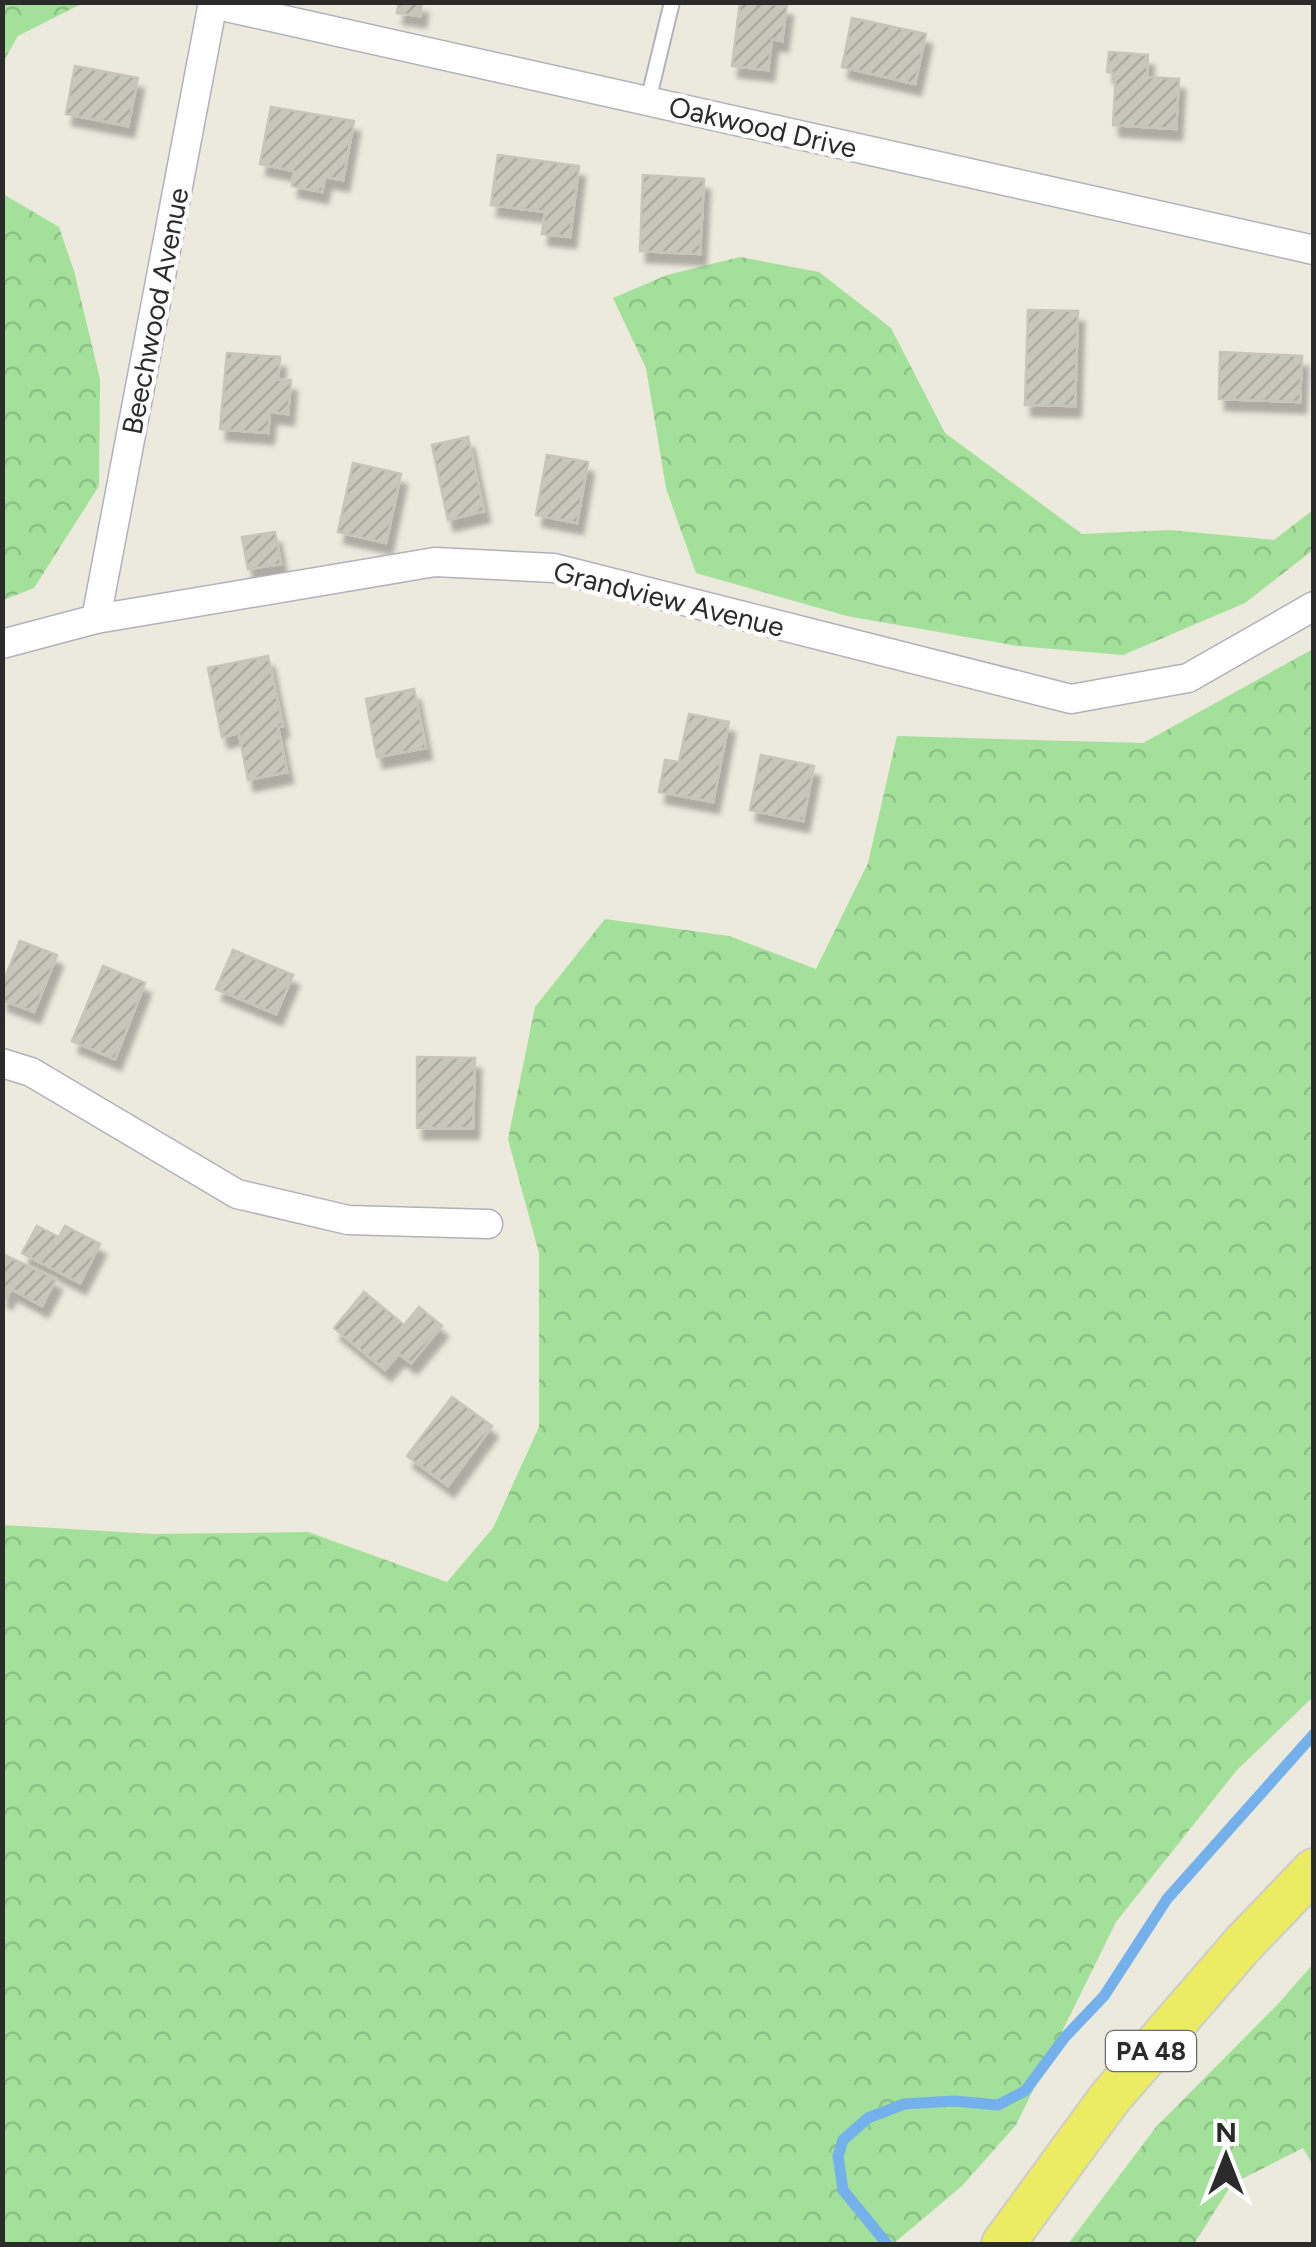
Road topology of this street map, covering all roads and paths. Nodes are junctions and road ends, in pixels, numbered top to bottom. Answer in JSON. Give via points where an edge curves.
{"nodes":[{"id":1,"x":672,"y":2,"type":"edge"},
{"id":2,"x":213,"y":3,"type":"edge"},
{"id":3,"x":648,"y":101,"type":"junction"},
{"id":4,"x":1314,"y":250,"type":"edge"},
{"id":5,"x":1314,"y":606,"type":"edge"},
{"id":6,"x":96,"y":619,"type":"junction"},
{"id":7,"x":2,"y":644,"type":"edge"},
{"id":8,"x":2,"y":1063,"type":"edge"},
{"id":9,"x":488,"y":1224,"type":"dead end"},
{"id":10,"x":1314,"y":1870,"type":"edge"},
{"id":11,"x":1003,"y":2244,"type":"edge"}],
"edges":[{"from":1,"to":3,"type":"lane"},
{"from":2,"to":3,"type":"street","name":"Oakwood Drive"},
{"from":2,"to":6,"type":"street","name":"Beechwood Avenue"},
{"from":3,"to":4,"type":"street","name":"Oakwood Drive"},
{"from":5,"to":6,"type":"street","name":"Grandview Avenue","via":[[1188,678],[1071,698],[554,568],[435,562]]},
{"from":6,"to":7,"type":"street","name":"Grandview Avenue"},
{"from":8,"to":9,"type":"street","via":[[31,1072],[237,1194],[348,1220]]},
{"from":10,"to":11,"type":"main road","number":"PA 48","via":[[1109,2100]]}]}
